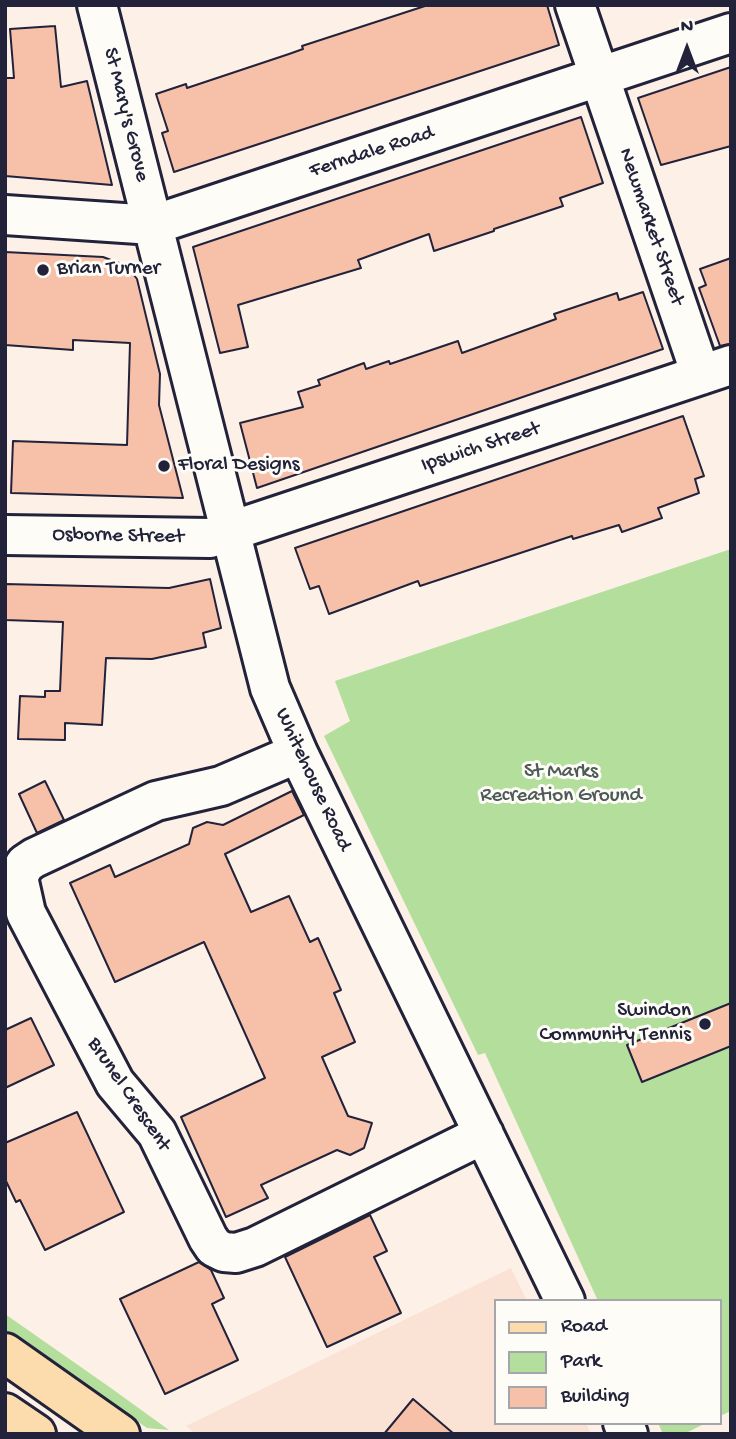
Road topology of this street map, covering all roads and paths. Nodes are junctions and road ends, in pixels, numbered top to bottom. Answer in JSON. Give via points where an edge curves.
{"nodes":[{"id":1,"x":97,"y":5,"type":"edge"},
{"id":2,"x":575,"y":5,"type":"edge"},
{"id":3,"x":731,"y":33,"type":"edge"},
{"id":4,"x":599,"y":78,"type":"junction"},
{"id":5,"x":5,"y":215,"type":"edge"},
{"id":6,"x":153,"y":225,"type":"junction"},
{"id":7,"x":716,"y":370,"type":"edge"},
{"id":8,"x":230,"y":532,"type":"junction"},
{"id":9,"x":5,"y":535,"type":"edge"},
{"id":10,"x":298,"y":753,"type":"junction"},
{"id":11,"x":484,"y":1135,"type":"junction"},
{"id":12,"x":564,"y":1299,"type":"edge"},
{"id":13,"x":5,"y":1353,"type":"edge"},
{"id":14,"x":5,"y":1413,"type":"edge"},
{"id":15,"x":36,"y":1434,"type":"edge"},
{"id":16,"x":120,"y":1434,"type":"edge"}],
"edges":[{"from":1,"to":6,"type":"street","name":"St Mary's Grove"},
{"from":2,"to":4,"type":"street","name":"Newmarket Street"},
{"from":3,"to":4,"type":"street","name":"Ferndale Road"},
{"from":4,"to":6,"type":"street","name":"Ferndale Road"},
{"from":4,"to":7,"type":"street","name":"Newmarket Street"},
{"from":5,"to":6,"type":"street","name":"Ferndale Road"},
{"from":6,"to":8,"type":"street","name":"Whitehouse Road"},
{"from":7,"to":8,"type":"street","name":"Ipswich Street"},
{"from":8,"to":9,"type":"street","name":"Osborne Street","via":[[197,539]]},
{"from":8,"to":10,"type":"street","name":"Whitehouse Road","via":[[270,688]]},
{"from":10,"to":11,"type":"street","name":"Whitehouse Road"},
{"from":10,"to":11,"type":"street","name":"Brunel Crescent","via":[[221,786],[156,801],[34,858],[18,877],[26,913],[115,1083],[158,1133],[208,1238],[224,1252],[255,1247]]},
{"from":11,"to":12,"type":"street","name":"Whitehouse Road"},
{"from":13,"to":16,"type":"main road"},
{"from":14,"to":15,"type":"main road"}]}
